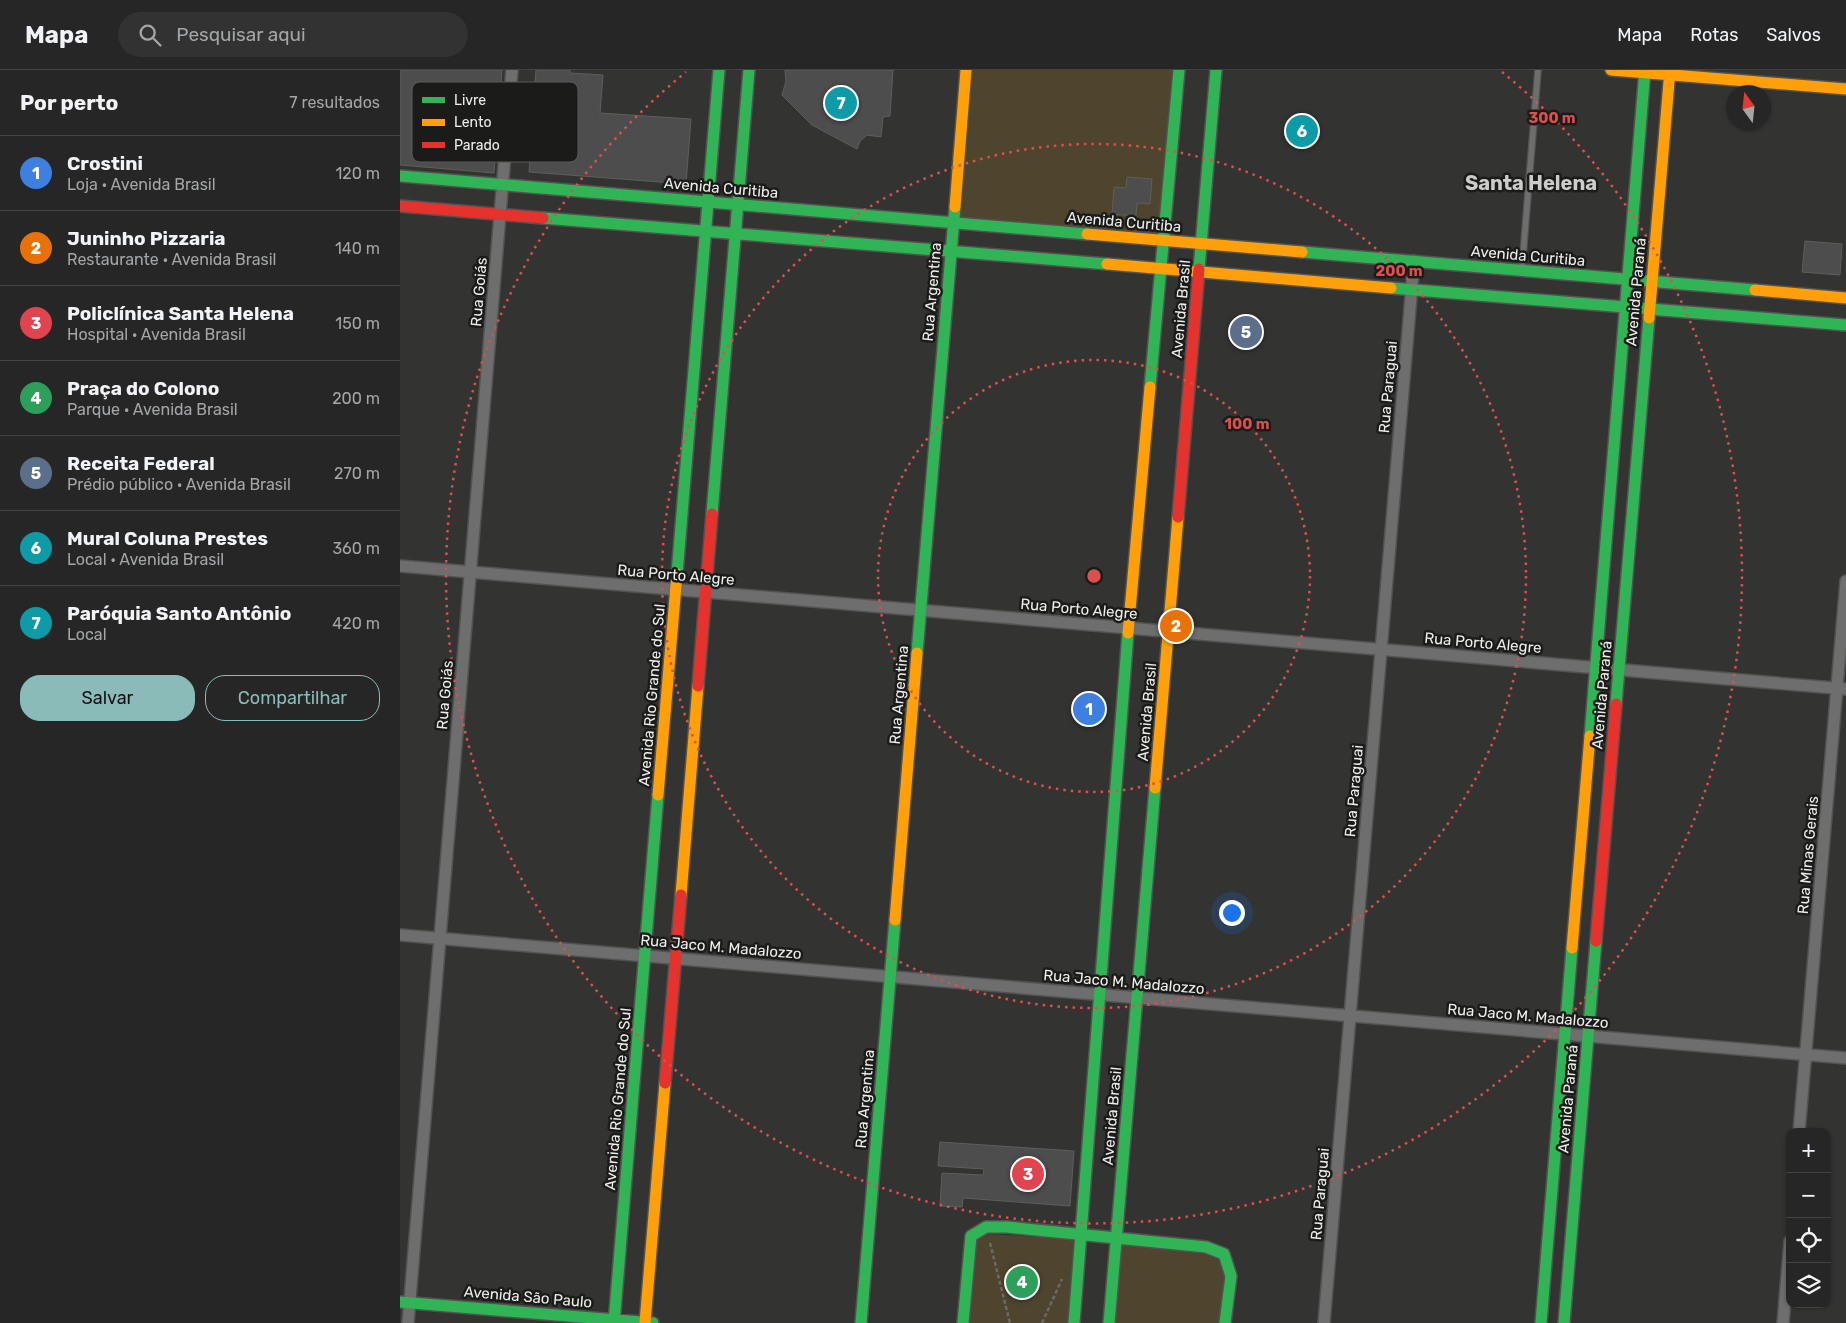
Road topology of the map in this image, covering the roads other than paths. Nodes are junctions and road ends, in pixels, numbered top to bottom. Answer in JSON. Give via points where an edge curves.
{"nodes":[{"id":1,"x":719,"y":70,"type":"edge"},
{"id":2,"x":749,"y":70,"type":"edge"},
{"id":3,"x":966,"y":70,"type":"edge"},
{"id":4,"x":1179,"y":70,"type":"edge"},
{"id":5,"x":1216,"y":70,"type":"edge"},
{"id":6,"x":1538,"y":70,"type":"edge"},
{"id":7,"x":1611,"y":70,"type":"edge"},
{"id":8,"x":1645,"y":71,"type":"edge"},
{"id":9,"x":1670,"y":72,"type":"edge"},
{"id":10,"x":1846,"y":90,"type":"edge"},
{"id":11,"x":504,"y":162,"type":"edge"},
{"id":12,"x":1649,"y":168,"type":"junction"},
{"id":13,"x":400,"y":176,"type":"edge"},
{"id":14,"x":502,"y":184,"type":"junction"},
{"id":15,"x":708,"y":202,"type":"junction"},
{"id":16,"x":738,"y":204,"type":"junction"},
{"id":17,"x":400,"y":206,"type":"edge"},
{"id":18,"x":500,"y":214,"type":"junction"},
{"id":19,"x":953,"y":222,"type":"junction"},
{"id":20,"x":706,"y":231,"type":"junction"},
{"id":21,"x":736,"y":234,"type":"junction"},
{"id":22,"x":1163,"y":240,"type":"junction"},
{"id":23,"x":1202,"y":244,"type":"junction"},
{"id":24,"x":951,"y":251,"type":"junction"},
{"id":25,"x":1414,"y":261,"type":"junction"},
{"id":26,"x":1161,"y":269,"type":"junction"},
{"id":27,"x":1522,"y":270,"type":"junction"},
{"id":28,"x":1200,"y":272,"type":"junction"},
{"id":29,"x":1628,"y":279,"type":"junction"},
{"id":30,"x":1652,"y":282,"type":"junction"},
{"id":31,"x":1412,"y":289,"type":"junction"},
{"id":32,"x":1846,"y":298,"type":"edge"},
{"id":33,"x":1626,"y":307,"type":"junction"},
{"id":34,"x":1650,"y":309,"type":"junction"},
{"id":35,"x":1846,"y":325,"type":"edge"},
{"id":36,"x":1614,"y":440,"type":"junction"},
{"id":37,"x":1639,"y":442,"type":"junction"},
{"id":38,"x":400,"y":566,"type":"edge"},
{"id":39,"x":470,"y":572,"type":"junction"},
{"id":40,"x":1846,"y":581,"type":"edge"},
{"id":41,"x":676,"y":590,"type":"junction"},
{"id":42,"x":706,"y":593,"type":"junction"},
{"id":43,"x":921,"y":611,"type":"junction"},
{"id":44,"x":1128,"y":628,"type":"junction"},
{"id":45,"x":1169,"y":632,"type":"junction"},
{"id":46,"x":1381,"y":650,"type":"junction"},
{"id":47,"x":1595,"y":668,"type":"junction"},
{"id":48,"x":1619,"y":670,"type":"junction"},
{"id":49,"x":1841,"y":689,"type":"edge"},
{"id":50,"x":400,"y":935,"type":"edge"},
{"id":51,"x":440,"y":938,"type":"junction"},
{"id":52,"x":645,"y":956,"type":"junction"},
{"id":53,"x":675,"y":958,"type":"junction"},
{"id":54,"x":890,"y":977,"type":"junction"},
{"id":55,"x":1100,"y":994,"type":"junction"},
{"id":56,"x":1138,"y":998,"type":"junction"},
{"id":57,"x":1350,"y":1016,"type":"junction"},
{"id":58,"x":1565,"y":1034,"type":"junction"},
{"id":59,"x":1588,"y":1036,"type":"junction"},
{"id":60,"x":1806,"y":1055,"type":"junction"},
{"id":61,"x":1846,"y":1058,"type":"edge"},
{"id":62,"x":1799,"y":1128,"type":"edge"},
{"id":63,"x":1082,"y":1234,"type":"junction"},
{"id":64,"x":1117,"y":1238,"type":"junction"},
{"id":65,"x":1788,"y":1263,"type":"edge"},
{"id":66,"x":405,"y":1302,"type":"edge"},
{"id":67,"x":614,"y":1321,"type":"edge"},
{"id":68,"x":408,"y":1323,"type":"edge"},
{"id":69,"x":648,"y":1323,"type":"edge"},
{"id":70,"x":861,"y":1323,"type":"edge"},
{"id":71,"x":963,"y":1323,"type":"edge"},
{"id":72,"x":1074,"y":1323,"type":"edge"},
{"id":73,"x":1109,"y":1323,"type":"edge"},
{"id":74,"x":1226,"y":1323,"type":"edge"},
{"id":75,"x":1324,"y":1323,"type":"edge"},
{"id":76,"x":1540,"y":1323,"type":"edge"},
{"id":77,"x":1564,"y":1323,"type":"edge"},
{"id":78,"x":1783,"y":1323,"type":"edge"}],
"edges":[{"from":1,"to":15,"type":"street","name":"Avenida Rio Grande do Sul"},
{"from":2,"to":16,"type":"street"},
{"from":3,"to":19,"type":"street","name":"Rua Argentina"},
{"from":4,"to":22,"type":"street","name":"Avenida Brasil"},
{"from":5,"to":23,"type":"street","name":"Avenida Brasil"},
{"from":6,"to":27,"type":"lane"},
{"from":7,"to":8,"type":"street"},
{"from":8,"to":9,"type":"street"},
{"from":8,"to":12,"type":"street","name":"Avenida Paraná"},
{"from":9,"to":10,"type":"street"},
{"from":9,"to":12,"type":"street","name":"Avenida Paraná"},
{"from":11,"to":14,"type":"street","name":"Rua Goiás"},
{"from":12,"to":29,"type":"street","name":"Avenida Paraná"},
{"from":12,"to":30,"type":"street","name":"Avenida Paraná"},
{"from":13,"to":14,"type":"street","name":"Avenida Curitiba"},
{"from":14,"to":15,"type":"street","name":"Avenida Curitiba"},
{"from":14,"to":18,"type":"street","name":"Rua Goiás"},
{"from":15,"to":16,"type":"street","name":"Avenida Curitiba"},
{"from":15,"to":20,"type":"street","name":"Avenida Rio Grande do Sul"},
{"from":16,"to":19,"type":"street","name":"Avenida Curitiba"},
{"from":16,"to":21,"type":"street"},
{"from":17,"to":18,"type":"street"},
{"from":18,"to":20,"type":"street"},
{"from":18,"to":39,"type":"street","name":"Rua Goiás"},
{"from":19,"to":22,"type":"street","name":"Avenida Curitiba"},
{"from":19,"to":24,"type":"street","name":"Rua Argentina"},
{"from":20,"to":21,"type":"street"},
{"from":20,"to":41,"type":"street","name":"Avenida Rio Grande do Sul"},
{"from":21,"to":24,"type":"street"},
{"from":21,"to":42,"type":"street"},
{"from":22,"to":23,"type":"street","name":"Avenida Curitiba"},
{"from":22,"to":26,"type":"street","name":"Avenida Brasil"},
{"from":23,"to":25,"type":"street","name":"Avenida Curitiba"},
{"from":23,"to":28,"type":"street","name":"Avenida Brasil"},
{"from":24,"to":26,"type":"street"},
{"from":24,"to":43,"type":"street","name":"Rua Argentina"},
{"from":25,"to":27,"type":"street","name":"Avenida Curitiba"},
{"from":25,"to":31,"type":"street","name":"Rua Paraguai"},
{"from":26,"to":28,"type":"street"},
{"from":26,"to":44,"type":"street","name":"Avenida Brasil"},
{"from":27,"to":29,"type":"street","name":"Avenida Curitiba"},
{"from":28,"to":31,"type":"street"},
{"from":28,"to":45,"type":"street","name":"Avenida Brasil"},
{"from":29,"to":30,"type":"street","name":"Avenida Curitiba"},
{"from":29,"to":33,"type":"street","name":"Avenida Paraná"},
{"from":30,"to":32,"type":"street","name":"Avenida Curitiba"},
{"from":30,"to":34,"type":"street","name":"Avenida Paraná"},
{"from":31,"to":33,"type":"street"},
{"from":31,"to":46,"type":"street","name":"Rua Paraguai"},
{"from":33,"to":34,"type":"street"},
{"from":33,"to":36,"type":"street","name":"Avenida Paraná"},
{"from":34,"to":35,"type":"street"},
{"from":34,"to":37,"type":"street","name":"Avenida Paraná"},
{"from":36,"to":37,"type":"street"},
{"from":36,"to":47,"type":"street","name":"Avenida Paraná"},
{"from":37,"to":48,"type":"street","name":"Avenida Paraná"},
{"from":38,"to":39,"type":"street","name":"Rua Porto Alegre"},
{"from":39,"to":41,"type":"street","name":"Rua Porto Alegre"},
{"from":39,"to":51,"type":"street","name":"Rua Goiás"},
{"from":40,"to":49,"type":"street","name":"Rua Minas Gerais"},
{"from":41,"to":42,"type":"street","name":"Rua Porto Alegre"},
{"from":41,"to":52,"type":"street","name":"Avenida Rio Grande do Sul"},
{"from":42,"to":43,"type":"street","name":"Rua Porto Alegre"},
{"from":42,"to":53,"type":"street"},
{"from":43,"to":44,"type":"street","name":"Rua Porto Alegre"},
{"from":43,"to":54,"type":"street","name":"Rua Argentina"},
{"from":44,"to":45,"type":"street","name":"Rua Porto Alegre"},
{"from":44,"to":55,"type":"street","name":"Avenida Brasil"},
{"from":45,"to":46,"type":"street","name":"Rua Porto Alegre"},
{"from":45,"to":56,"type":"street","name":"Avenida Brasil"},
{"from":46,"to":47,"type":"street","name":"Rua Porto Alegre"},
{"from":46,"to":57,"type":"street","name":"Rua Paraguai"},
{"from":47,"to":48,"type":"street","name":"Rua Porto Alegre"},
{"from":47,"to":58,"type":"street","name":"Avenida Paraná"},
{"from":48,"to":49,"type":"street","name":"Rua Porto Alegre"},
{"from":48,"to":59,"type":"street","name":"Avenida Paraná"},
{"from":49,"to":60,"type":"street","name":"Rua Minas Gerais"},
{"from":50,"to":51,"type":"street","name":"Rua Jaco M. Madalozzo"},
{"from":51,"to":52,"type":"street","name":"Rua Jaco M. Madalozzo"},
{"from":51,"to":66,"type":"street","name":"Rua Goiás"},
{"from":52,"to":53,"type":"street","name":"Rua Jaco M. Madalozzo"},
{"from":52,"to":67,"type":"street","name":"Avenida Rio Grande do Sul"},
{"from":53,"to":54,"type":"street","name":"Rua Jaco M. Madalozzo"},
{"from":53,"to":69,"type":"street"},
{"from":54,"to":55,"type":"street","name":"Rua Jaco M. Madalozzo"},
{"from":54,"to":70,"type":"street","name":"Rua Argentina"},
{"from":55,"to":56,"type":"street","name":"Rua Jaco M. Madalozzo"},
{"from":55,"to":63,"type":"street","name":"Avenida Brasil"},
{"from":56,"to":57,"type":"street","name":"Rua Jaco M. Madalozzo"},
{"from":56,"to":64,"type":"street","name":"Avenida Brasil"},
{"from":57,"to":58,"type":"street","name":"Rua Jaco M. Madalozzo"},
{"from":57,"to":75,"type":"street","name":"Rua Paraguai"},
{"from":58,"to":59,"type":"street","name":"Rua Jaco M. Madalozzo"},
{"from":58,"to":76,"type":"street","name":"Avenida Paraná"},
{"from":59,"to":60,"type":"street","name":"Rua Jaco M. Madalozzo"},
{"from":59,"to":77,"type":"street","name":"Avenida Paraná"},
{"from":60,"to":61,"type":"street","name":"Rua Jaco M. Madalozzo"},
{"from":60,"to":62,"type":"street","name":"Rua Minas Gerais"},
{"from":63,"to":64,"type":"street"},
{"from":63,"to":71,"type":"street","via":[[986,1227],[971,1236]]},
{"from":63,"to":72,"type":"street","name":"Avenida Brasil"},
{"from":64,"to":73,"type":"street","name":"Avenida Brasil"},
{"from":64,"to":74,"type":"street","via":[[1206,1247],[1224,1254],[1231,1276]]},
{"from":65,"to":78,"type":"street"},
{"from":66,"to":67,"type":"street","name":"Avenida São Paulo"},
{"from":66,"to":68,"type":"street","name":"Rua Goiás"},
{"from":67,"to":69,"type":"street","name":"Avenida São Paulo"}]}
